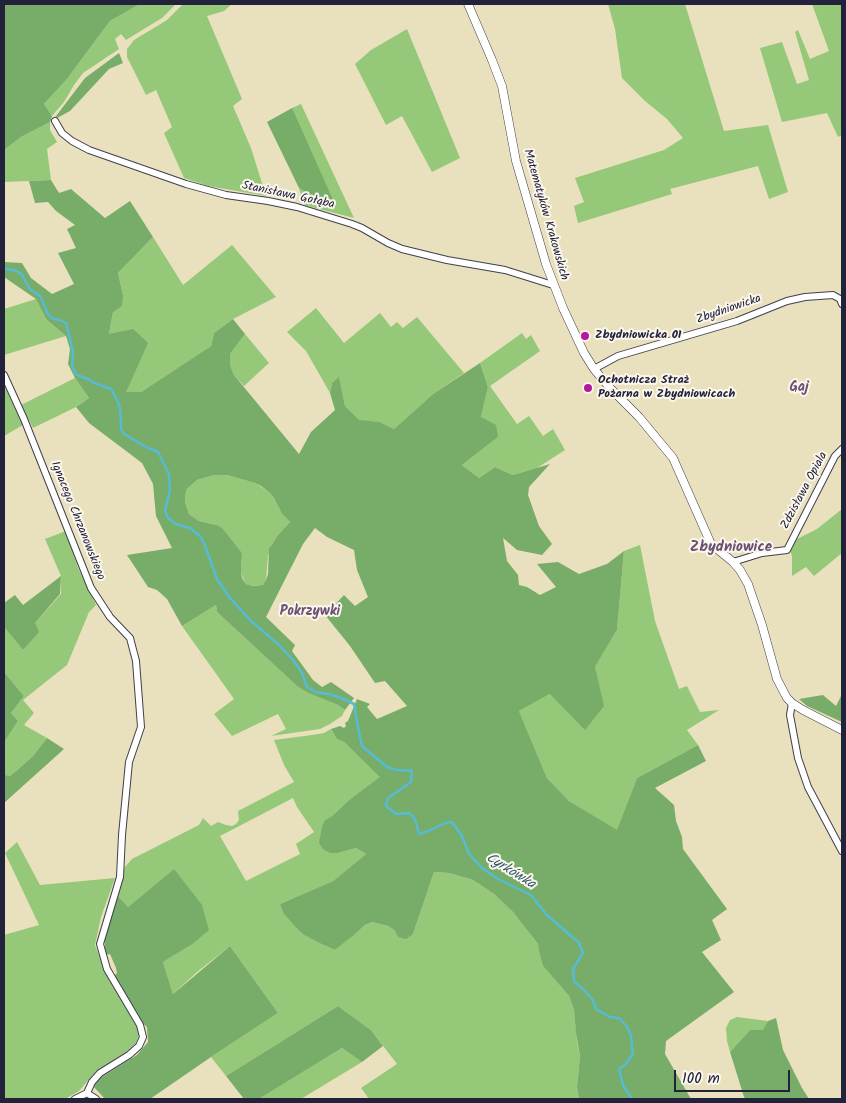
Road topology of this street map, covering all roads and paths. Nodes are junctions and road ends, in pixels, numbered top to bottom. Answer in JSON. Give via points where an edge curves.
{"nodes":[{"id":1,"x":468,"y":4,"type":"edge"},
{"id":2,"x":55,"y":121,"type":"dead end"},
{"id":3,"x":553,"y":285,"type":"junction"},
{"id":4,"x":842,"y":304,"type":"edge"},
{"id":5,"x":594,"y":369,"type":"junction"},
{"id":6,"x":4,"y":375,"type":"edge"},
{"id":7,"x":842,"y":449,"type":"edge"},
{"id":8,"x":733,"y":562,"type":"junction"},
{"id":9,"x":792,"y":703,"type":"junction"},
{"id":10,"x":842,"y":730,"type":"edge"},
{"id":11,"x":842,"y":851,"type":"edge"},
{"id":12,"x":87,"y":1094,"type":"junction"},
{"id":13,"x":76,"y":1099,"type":"edge"},
{"id":14,"x":96,"y":1099,"type":"edge"}],
"edges":[{"from":1,"to":3,"type":"street","name":"Matematyków Krakowskich","via":[[502,86],[516,161]]},
{"from":2,"to":3,"type":"street","name":"Stanisława Gołąba","via":[[62,133],[89,150],[164,177],[226,195],[268,201],[335,218],[425,256],[505,270]]},
{"from":3,"to":5,"type":"street","name":"Matematyków Krakowskich"},
{"from":4,"to":5,"type":"street","name":"Zbydniowicka","via":[[840,298],[833,295],[787,301],[737,321],[618,356]]},
{"from":5,"to":8,"type":"street","name":"Matematyków Krakowskich","via":[[673,458],[711,544]]},
{"from":6,"to":12,"type":"street","name":"Ignacego Chrzanowskiego","via":[[91,588],[110,617],[130,638],[136,661],[141,727],[129,762],[120,877],[100,944],[107,970],[140,1025],[143,1037],[134,1051],[100,1073]]},
{"from":7,"to":8,"type":"street","name":"Zdzisława Opiala","via":[[835,456],[787,550],[762,552]]},
{"from":8,"to":9,"type":"street","name":"Matematyków Krakowskich","via":[[748,584],[777,679]]},
{"from":9,"to":10,"type":"street","name":"Matematyków Krakowskich"},
{"from":9,"to":11,"type":"street","via":[[790,715],[798,758],[808,787]]},
{"from":12,"to":13,"type":"street"},
{"from":12,"to":14,"type":"street"}]}
